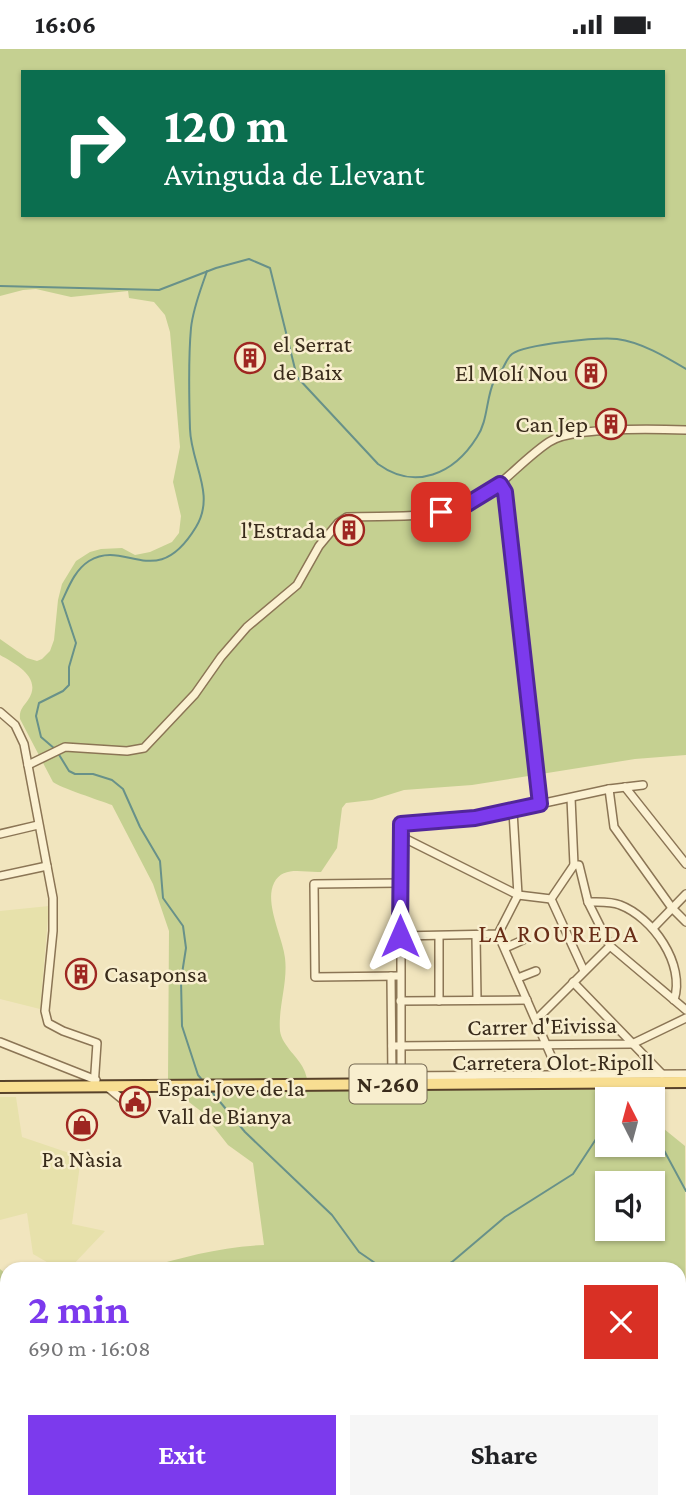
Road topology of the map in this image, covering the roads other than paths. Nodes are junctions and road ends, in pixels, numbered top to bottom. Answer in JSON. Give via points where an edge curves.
{"nodes":[{"id":1,"x":686,"y":430,"type":"edge"},
{"id":2,"x":500,"y":484,"type":"junction"},
{"id":3,"x":0,"y":712,"type":"edge"},
{"id":4,"x":28,"y":765,"type":"junction"},
{"id":5,"x":643,"y":785,"type":"dead end"},
{"id":6,"x":625,"y":787,"type":"junction"},
{"id":7,"x":609,"y":789,"type":"junction"},
{"id":8,"x":571,"y":799,"type":"junction"},
{"id":9,"x":540,"y":804,"type":"junction"},
{"id":10,"x":513,"y":811,"type":"junction"},
{"id":11,"x":38,"y":825,"type":"junction"},
{"id":12,"x":0,"y":834,"type":"edge"},
{"id":13,"x":400,"y":835,"type":"junction"},
{"id":14,"x":686,"y":864,"type":"edge"},
{"id":15,"x":574,"y":865,"type":"junction"},
{"id":16,"x":47,"y":866,"type":"junction"},
{"id":17,"x":0,"y":876,"type":"edge"},
{"id":18,"x":400,"y":883,"type":"junction"},
{"id":19,"x":686,"y":894,"type":"edge"},
{"id":20,"x":518,"y":895,"type":"junction"},
{"id":21,"x":551,"y":899,"type":"junction"},
{"id":22,"x":588,"y":902,"type":"junction"},
{"id":23,"x":673,"y":908,"type":"junction"},
{"id":24,"x":686,"y":922,"type":"edge"},
{"id":25,"x":655,"y":926,"type":"junction"},
{"id":26,"x":498,"y":934,"type":"junction"},
{"id":27,"x":400,"y":936,"type":"junction"},
{"id":28,"x":476,"y":936,"type":"junction"},
{"id":29,"x":439,"y":937,"type":"junction"},
{"id":30,"x":523,"y":940,"type":"dead end"},
{"id":31,"x":610,"y":946,"type":"junction"},
{"id":32,"x":505,"y":948,"type":"junction"},
{"id":33,"x":536,"y":971,"type":"dead end"},
{"id":34,"x":584,"y":971,"type":"junction"},
{"id":35,"x":396,"y":976,"type":"junction"},
{"id":36,"x":518,"y":978,"type":"junction"},
{"id":37,"x":573,"y":982,"type":"junction"},
{"id":38,"x":477,"y":1000,"type":"junction"},
{"id":39,"x":527,"y":1000,"type":"junction"},
{"id":40,"x":674,"y":1000,"type":"junction"},
{"id":41,"x":400,"y":1001,"type":"junction"},
{"id":42,"x":439,"y":1001,"type":"junction"},
{"id":43,"x":686,"y":1010,"type":"edge"},
{"id":44,"x":686,"y":1018,"type":"edge"},
{"id":45,"x":536,"y":1020,"type":"junction"},
{"id":46,"x":0,"y":1042,"type":"edge"},
{"id":47,"x":632,"y":1044,"type":"junction"},
{"id":48,"x":548,"y":1045,"type":"junction"},
{"id":49,"x":396,"y":1046,"type":"junction"},
{"id":50,"x":662,"y":1074,"type":"junction"},
{"id":51,"x":686,"y":1074,"type":"edge"},
{"id":52,"x":401,"y":1075,"type":"junction"},
{"id":53,"x":559,"y":1075,"type":"junction"},
{"id":54,"x":392,"y":1076,"type":"junction"},
{"id":55,"x":686,"y":1082,"type":"edge"},
{"id":56,"x":94,"y":1083,"type":"junction"},
{"id":57,"x":0,"y":1087,"type":"edge"},
{"id":58,"x":107,"y":1087,"type":"junction"},
{"id":59,"x":138,"y":1112,"type":"dead end"}],
"edges":[{"from":1,"to":2,"type":"street","via":[[596,431],[556,438]]},
{"from":2,"to":4,"type":"street","via":[[464,506],[441,512],[347,517],[319,546],[297,585],[247,627],[195,694],[144,748],[65,747]]},
{"from":2,"to":9,"type":"street","via":[[505,492]]},
{"from":3,"to":4,"type":"street","via":[[15,725]]},
{"from":4,"to":11,"type":"street"},
{"from":5,"to":6,"type":"street"},
{"from":6,"to":7,"type":"street"},
{"from":6,"to":14,"type":"street"},
{"from":7,"to":8,"type":"street"},
{"from":7,"to":23,"type":"street","via":[[614,827]]},
{"from":8,"to":9,"type":"street"},
{"from":8,"to":15,"type":"street"},
{"from":9,"to":10,"type":"street"},
{"from":10,"to":13,"type":"street","via":[[401,824]]},
{"from":10,"to":20,"type":"street"},
{"from":11,"to":12,"type":"street"},
{"from":11,"to":16,"type":"street"},
{"from":13,"to":18,"type":"street"},
{"from":13,"to":20,"type":"street"},
{"from":15,"to":21,"type":"street"},
{"from":15,"to":22,"type":"street","via":[[579,865]]},
{"from":16,"to":17,"type":"street"},
{"from":16,"to":56,"type":"street","via":[[53,920],[45,1011],[48,1023],[97,1043]]},
{"from":18,"to":27,"type":"street"},
{"from":18,"to":35,"type":"street","via":[[314,884],[315,977]]},
{"from":19,"to":23,"type":"street"},
{"from":20,"to":21,"type":"street"},
{"from":20,"to":26,"type":"street"},
{"from":21,"to":34,"type":"street"},
{"from":22,"to":25,"type":"street","via":[[614,902]]},
{"from":22,"to":31,"type":"street"},
{"from":23,"to":24,"type":"street"},
{"from":23,"to":25,"type":"street"},
{"from":25,"to":40,"type":"street","via":[[678,953],[682,980]]},
{"from":26,"to":28,"type":"street"},
{"from":26,"to":32,"type":"street"},
{"from":27,"to":29,"type":"street"},
{"from":27,"to":35,"type":"street"},
{"from":28,"to":29,"type":"street"},
{"from":28,"to":38,"type":"street"},
{"from":29,"to":42,"type":"street"},
{"from":30,"to":32,"type":"street"},
{"from":31,"to":34,"type":"street"},
{"from":31,"to":40,"type":"street"},
{"from":32,"to":36,"type":"street"},
{"from":33,"to":36,"type":"street"},
{"from":34,"to":37,"type":"street"},
{"from":35,"to":41,"type":"street"},
{"from":35,"to":49,"type":"street"},
{"from":36,"to":39,"type":"street"},
{"from":37,"to":45,"type":"street"},
{"from":37,"to":47,"type":"street"},
{"from":38,"to":39,"type":"street"},
{"from":38,"to":42,"type":"street"},
{"from":39,"to":45,"type":"street"},
{"from":40,"to":43,"type":"street"},
{"from":41,"to":42,"type":"street"},
{"from":41,"to":49,"type":"street"},
{"from":44,"to":47,"type":"street","name":"Carrer d'Eivissa"},
{"from":45,"to":48,"type":"street"},
{"from":46,"to":56,"type":"street"},
{"from":47,"to":48,"type":"street","name":"Carrer d'Eivissa"},
{"from":47,"to":50,"type":"street"},
{"from":48,"to":49,"type":"street","name":"Carrer d'Eivissa"},
{"from":48,"to":53,"type":"street"},
{"from":49,"to":52,"type":"street"},
{"from":49,"to":54,"type":"street"},
{"from":50,"to":51,"type":"street"},
{"from":50,"to":53,"type":"street"},
{"from":52,"to":53,"type":"street"},
{"from":52,"to":54,"type":"street"},
{"from":54,"to":55,"type":"main road","name":"Carretera Olot-Ripoll","number":"N-260"},
{"from":54,"to":58,"type":"main road","name":"Carretera Olot-Ripoll","number":"N-260","via":[[232,1086]]},
{"from":56,"to":57,"type":"main road","name":"Carretera Olot-Ripoll","number":"N-260"},
{"from":56,"to":58,"type":"main road","name":"Carretera Olot-Ripoll","number":"N-260"},
{"from":58,"to":59,"type":"street"}]}
